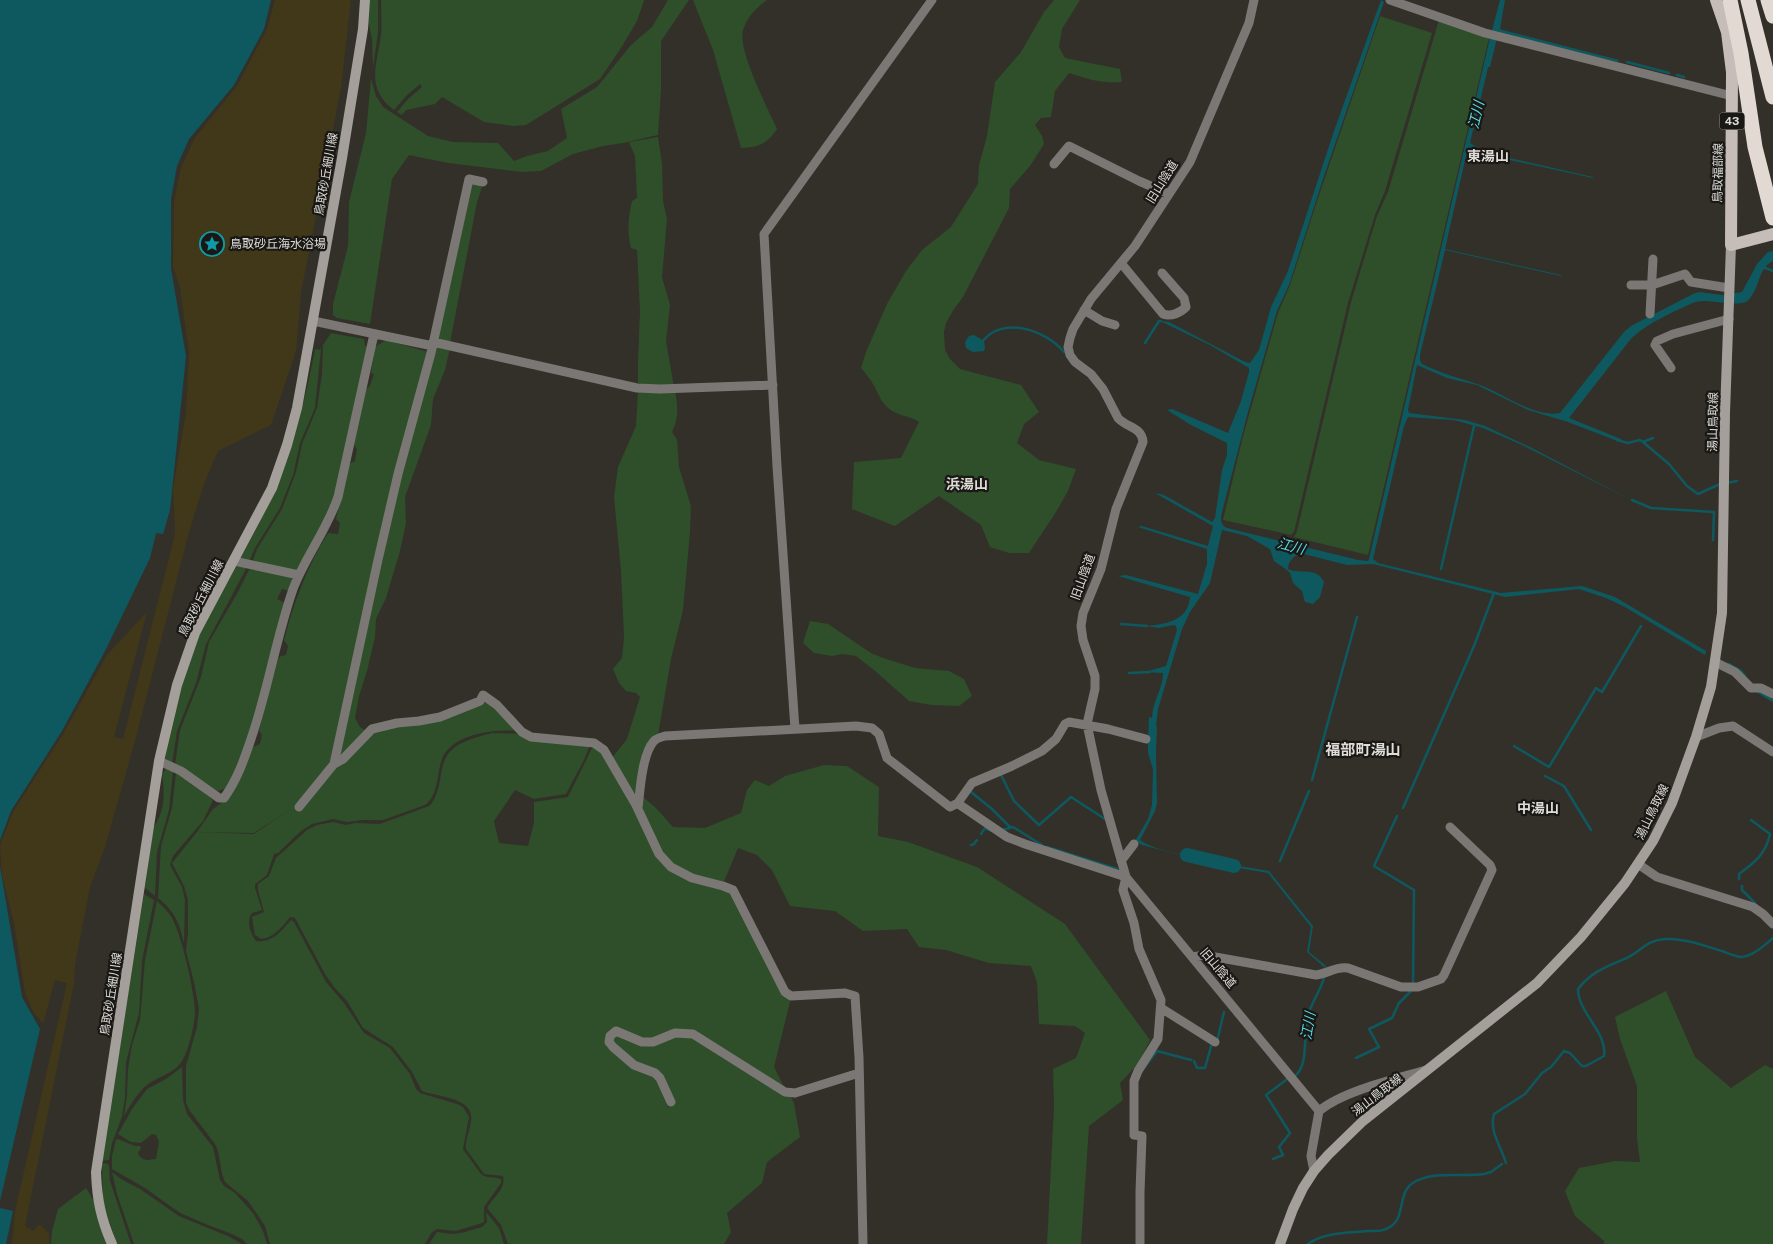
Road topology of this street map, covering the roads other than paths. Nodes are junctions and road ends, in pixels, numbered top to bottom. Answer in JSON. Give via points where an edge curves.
{"nodes":[{"id":1,"x":365,"y":0,"type":"edge"},
{"id":2,"x":932,"y":0,"type":"edge"},
{"id":3,"x":1254,"y":0,"type":"edge"},
{"id":4,"x":1390,"y":0,"type":"edge"},
{"id":5,"x":1716,"y":0,"type":"edge"},
{"id":6,"x":1730,"y":0,"type":"edge"},
{"id":7,"x":1748,"y":0,"type":"edge"},
{"id":8,"x":1755,"y":0,"type":"edge"},
{"id":9,"x":1768,"y":0,"type":"edge"},
{"id":10,"x":1773,"y":16,"type":"edge"},
{"id":11,"x":1773,"y":68,"type":"edge"},
{"id":12,"x":1732,"y":96,"type":"junction"},
{"id":13,"x":1773,"y":97,"type":"edge"},
{"id":14,"x":1054,"y":164,"type":"dead end"},
{"id":15,"x":483,"y":182,"type":"dead end"},
{"id":16,"x":1170,"y":194,"type":"junction"},
{"id":17,"x":1773,"y":218,"type":"edge"},
{"id":18,"x":1773,"y":234,"type":"edge"},
{"id":19,"x":1731,"y":245,"type":"junction"},
{"id":20,"x":1653,"y":259,"type":"dead end"},
{"id":21,"x":1121,"y":263,"type":"junction"},
{"id":22,"x":1162,"y":273,"type":"dead end"},
{"id":23,"x":1631,"y":285,"type":"dead end"},
{"id":24,"x":1652,"y":285,"type":"junction"},
{"id":25,"x":1730,"y":288,"type":"junction"},
{"id":26,"x":1084,"y":310,"type":"junction"},
{"id":27,"x":1650,"y":314,"type":"dead end"},
{"id":28,"x":1729,"y":319,"type":"junction"},
{"id":29,"x":313,"y":321,"type":"junction"},
{"id":30,"x":1115,"y":325,"type":"dead end"},
{"id":31,"x":374,"y":334,"type":"junction"},
{"id":32,"x":433,"y":344,"type":"junction"},
{"id":33,"x":1671,"y":368,"type":"dead end"},
{"id":34,"x":773,"y":385,"type":"junction"},
{"id":35,"x":234,"y":561,"type":"junction"},
{"id":36,"x":300,"y":575,"type":"junction"},
{"id":37,"x":1715,"y":662,"type":"junction"},
{"id":38,"x":1773,"y":694,"type":"edge"},
{"id":39,"x":1087,"y":724,"type":"junction"},
{"id":40,"x":795,"y":729,"type":"junction"},
{"id":41,"x":1696,"y":738,"type":"junction"},
{"id":42,"x":1146,"y":739,"type":"dead end"},
{"id":43,"x":1773,"y":752,"type":"edge"},
{"id":44,"x":159,"y":761,"type":"junction"},
{"id":45,"x":334,"y":764,"type":"junction"},
{"id":46,"x":958,"y":804,"type":"junction"},
{"id":47,"x":298,"y":807,"type":"dead end"},
{"id":48,"x":638,"y":808,"type":"junction"},
{"id":49,"x":1450,"y":827,"type":"dead end"},
{"id":50,"x":1134,"y":844,"type":"dead end"},
{"id":51,"x":1121,"y":861,"type":"junction"},
{"id":52,"x":1638,"y":864,"type":"junction"},
{"id":53,"x":1126,"y":876,"type":"junction"},
{"id":54,"x":1773,"y":924,"type":"edge"},
{"id":55,"x":1193,"y":957,"type":"junction"},
{"id":56,"x":1161,"y":1008,"type":"junction"},
{"id":57,"x":1215,"y":1042,"type":"dead end"},
{"id":58,"x":1430,"y":1069,"type":"junction"},
{"id":59,"x":859,"y":1073,"type":"junction"},
{"id":60,"x":671,"y":1102,"type":"dead end"},
{"id":61,"x":1319,"y":1111,"type":"junction"},
{"id":62,"x":1314,"y":1171,"type":"junction"},
{"id":63,"x":112,"y":1244,"type":"edge"},
{"id":64,"x":863,"y":1244,"type":"edge"},
{"id":65,"x":1140,"y":1244,"type":"edge"},
{"id":66,"x":1280,"y":1244,"type":"edge"}],
"edges":[{"from":1,"to":29,"type":"main road","name":"鳥取砂丘細川線","via":[[363,29]]},
{"from":2,"to":34,"type":"street","via":[[764,234]]},
{"from":3,"to":16,"type":"street","name":"旧山陰道","via":[[1249,23],[1203,132],[1190,162]]},
{"from":4,"to":12,"type":"street","via":[[1485,32]]},
{"from":5,"to":12,"type":"main road","name":"鳥取福部線","number":"43","via":[[1730,46]]},
{"from":6,"to":17,"type":"highway","via":[[1742,53],[1755,147]]},
{"from":7,"to":13,"type":"highway"},
{"from":8,"to":11,"type":"highway"},
{"from":9,"to":10,"type":"highway"},
{"from":12,"to":19,"type":"main road","name":"鳥取福部線","number":"43"},
{"from":14,"to":16,"type":"street","via":[[1070,146]]},
{"from":15,"to":32,"type":"street","via":[[469,179]]},
{"from":16,"to":21,"type":"street","name":"旧山陰道"},
{"from":18,"to":19,"type":"main road"},
{"from":19,"to":25,"type":"main road","name":"湯山鳥取線"},
{"from":20,"to":24,"type":"street"},
{"from":21,"to":22,"type":"street","via":[[1168,316],[1186,307],[1184,298]]},
{"from":21,"to":26,"type":"street","name":"旧山陰道"},
{"from":23,"to":24,"type":"street"},
{"from":24,"to":25,"type":"street","via":[[1685,274],[1691,282]]},
{"from":24,"to":27,"type":"street"},
{"from":25,"to":28,"type":"main road","name":"湯山鳥取線"},
{"from":26,"to":30,"type":"street","via":[[1102,322]]},
{"from":26,"to":39,"type":"street","name":"旧山陰道","via":[[1070,338],[1070,355],[1091,374],[1118,418],[1139,432],[1143,442],[1116,509],[1101,569],[1083,612],[1083,640],[1095,676]]},
{"from":28,"to":33,"type":"street","via":[[1656,341],[1655,345]]},
{"from":28,"to":37,"type":"main road","name":"湯山鳥取線","via":[[1722,613]]},
{"from":29,"to":31,"type":"street"},
{"from":29,"to":35,"type":"main road","name":"鳥取砂丘細川線","via":[[288,445],[272,488]]},
{"from":31,"to":32,"type":"street"},
{"from":31,"to":36,"type":"street","via":[[338,497]]},
{"from":32,"to":34,"type":"street","via":[[637,388]]},
{"from":32,"to":45,"type":"street","via":[[396,484]]},
{"from":34,"to":40,"type":"street"},
{"from":35,"to":36,"type":"street"},
{"from":35,"to":44,"type":"main road","name":"鳥取砂丘細川線","via":[[196,633],[176,685]]},
{"from":36,"to":44,"type":"street","via":[[293,589],[258,719],[234,785],[224,798],[219,798],[186,774]]},
{"from":37,"to":38,"type":"street","via":[[1735,672],[1751,688],[1761,688]]},
{"from":37,"to":41,"type":"main road","name":"湯山鳥取線"},
{"from":39,"to":42,"type":"street"},
{"from":39,"to":46,"type":"street","via":[[1065,724],[1056,739],[1042,751],[972,784]]},
{"from":39,"to":51,"type":"street","name":"旧山陰道"},
{"from":40,"to":46,"type":"street","via":[[872,728],[879,734],[887,758],[950,806]]},
{"from":40,"to":48,"type":"street","via":[[658,738],[648,755]]},
{"from":41,"to":43,"type":"street","via":[[1733,726]]},
{"from":41,"to":52,"type":"main road","name":"湯山鳥取線","via":[[1672,803]]},
{"from":44,"to":63,"type":"main road","name":"鳥取砂丘細川線","via":[[96,1172],[100,1215]]},
{"from":45,"to":47,"type":"street"},
{"from":45,"to":48,"type":"street","via":[[372,729],[440,717],[480,701],[483,695],[531,737],[594,743],[604,750]]},
{"from":46,"to":53,"type":"street","via":[[1006,837]]},
{"from":48,"to":59,"type":"street","via":[[659,854],[671,868],[733,890],[785,992],[792,996],[855,996]]},
{"from":49,"to":55,"type":"street","via":[[1492,870],[1441,978],[1408,988],[1348,968],[1340,967],[1316,975],[1204,955]]},
{"from":50,"to":51,"type":"street"},
{"from":51,"to":53,"type":"street","name":"旧山陰道"},
{"from":52,"to":54,"type":"street","via":[[1657,877],[1752,907]]},
{"from":52,"to":58,"type":"main road","name":"湯山鳥取線","via":[[1581,937],[1537,982]]},
{"from":53,"to":55,"type":"street","name":"旧山陰道"},
{"from":53,"to":56,"type":"street","via":[[1123,890],[1139,949],[1160,996]]},
{"from":55,"to":61,"type":"street","name":"旧山陰道"},
{"from":56,"to":57,"type":"street"},
{"from":56,"to":65,"type":"street","via":[[1158,1039],[1134,1081],[1134,1135],[1142,1136]]},
{"from":58,"to":61,"type":"street","via":[[1330,1102]]},
{"from":58,"to":62,"type":"main road","name":"湯山鳥取線","via":[[1351,1132]]},
{"from":59,"to":60,"type":"street","via":[[795,1093],[785,1092],[693,1034],[675,1033],[653,1042],[642,1042],[616,1031],[610,1036],[613,1048],[634,1065],[650,1070],[660,1078]]},
{"from":59,"to":64,"type":"street"},
{"from":61,"to":62,"type":"street","via":[[1311,1156]]},
{"from":62,"to":66,"type":"main road","name":"湯山鳥取線","via":[[1298,1198]]}]}
